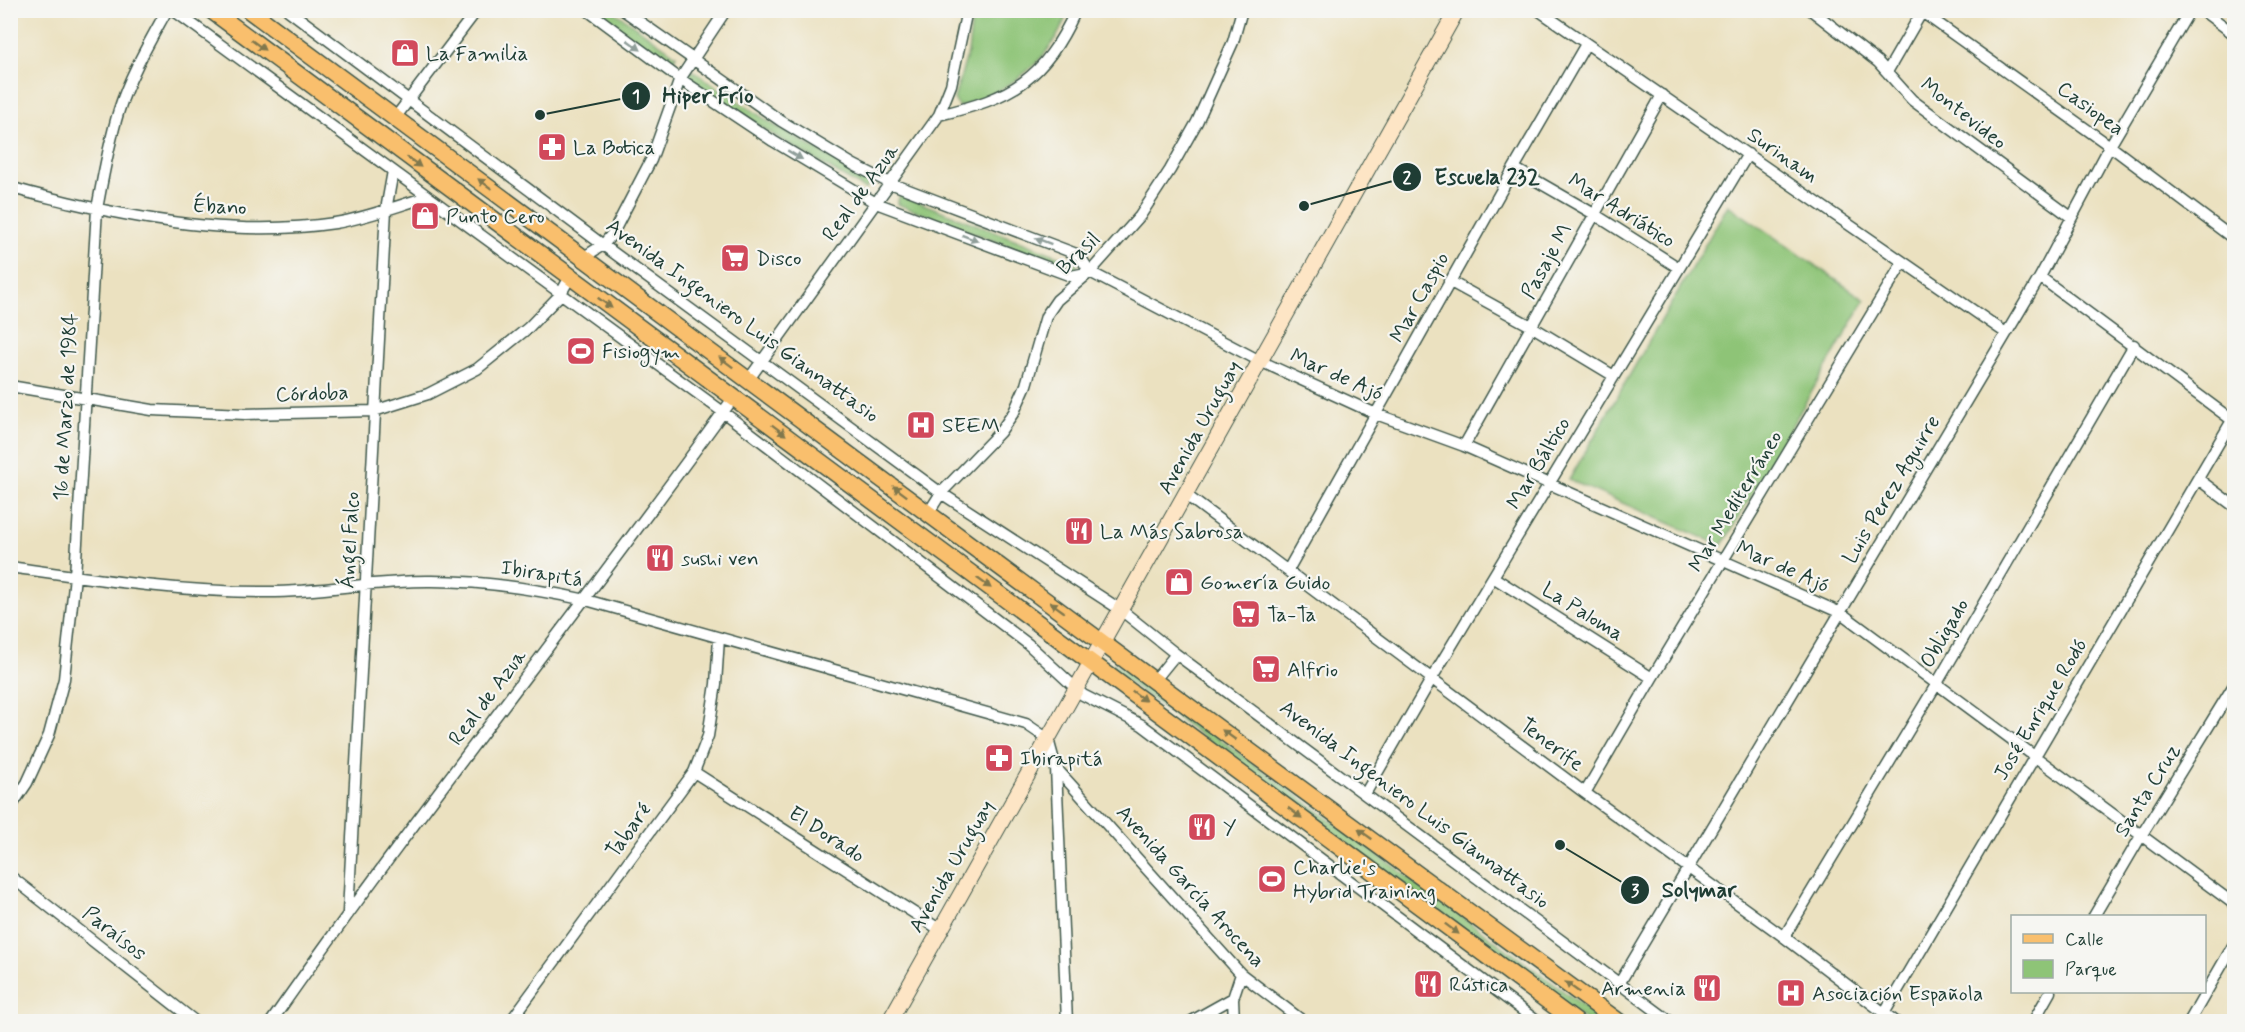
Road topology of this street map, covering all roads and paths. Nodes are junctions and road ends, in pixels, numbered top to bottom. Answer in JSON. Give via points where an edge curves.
{"nodes":[{"id":1,"x":167,"y":10,"type":"edge"},
{"id":2,"x":173,"y":10,"type":"edge"},
{"id":3,"x":211,"y":10,"type":"edge"},
{"id":4,"x":249,"y":10,"type":"edge"},
{"id":5,"x":288,"y":10,"type":"edge"},
{"id":6,"x":477,"y":10,"type":"edge"},
{"id":7,"x":586,"y":10,"type":"edge"},
{"id":8,"x":623,"y":10,"type":"edge"},
{"id":9,"x":726,"y":10,"type":"edge"},
{"id":10,"x":967,"y":10,"type":"edge"},
{"id":11,"x":1076,"y":10,"type":"edge"},
{"id":12,"x":1242,"y":10,"type":"edge"},
{"id":13,"x":1457,"y":10,"type":"edge"},
{"id":14,"x":1538,"y":10,"type":"edge"},
{"id":15,"x":1811,"y":10,"type":"edge"},
{"id":16,"x":2190,"y":10,"type":"edge"},
{"id":17,"x":2202,"y":10,"type":"edge"},
{"id":18,"x":1923,"y":11,"type":"edge"},
{"id":19,"x":2235,"y":34,"type":"edge"},
{"id":20,"x":1586,"y":44,"type":"junction"},
{"id":21,"x":692,"y":60,"type":"junction"},
{"id":22,"x":1887,"y":72,"type":"junction"},
{"id":23,"x":680,"y":79,"type":"junction"},
{"id":24,"x":1662,"y":95,"type":"junction"},
{"id":25,"x":407,"y":100,"type":"junction"},
{"id":26,"x":939,"y":115,"type":"junction"},
{"id":27,"x":395,"y":118,"type":"junction"},
{"id":28,"x":2110,"y":146,"type":"junction"},
{"id":29,"x":1748,"y":154,"type":"junction"},
{"id":30,"x":1514,"y":168,"type":"junction"},
{"id":31,"x":393,"y":171,"type":"junction"},
{"id":32,"x":890,"y":183,"type":"junction"},
{"id":33,"x":10,"y":187,"type":"edge"},
{"id":34,"x":427,"y":196,"type":"junction"},
{"id":35,"x":876,"y":203,"type":"junction"},
{"id":36,"x":97,"y":209,"type":"junction"},
{"id":37,"x":386,"y":210,"type":"junction"},
{"id":38,"x":1594,"y":214,"type":"junction"},
{"id":39,"x":2071,"y":217,"type":"junction"},
{"id":40,"x":2235,"y":239,"type":"edge"},
{"id":41,"x":603,"y":245,"type":"junction"},
{"id":42,"x":584,"y":257,"type":"junction"},
{"id":43,"x":1903,"y":262,"type":"junction"},
{"id":44,"x":1679,"y":268,"type":"junction"},
{"id":45,"x":1090,"y":272,"type":"junction"},
{"id":46,"x":570,"y":277,"type":"junction"},
{"id":47,"x":2040,"y":277,"type":"junction"},
{"id":48,"x":1449,"y":281,"type":"junction"},
{"id":49,"x":560,"y":295,"type":"junction"},
{"id":50,"x":1532,"y":326,"type":"junction"},
{"id":51,"x":2006,"y":333,"type":"junction"},
{"id":52,"x":2134,"y":345,"type":"junction"},
{"id":53,"x":762,"y":361,"type":"junction"},
{"id":54,"x":1260,"y":361,"type":"junction"},
{"id":55,"x":1614,"y":376,"type":"junction"},
{"id":56,"x":749,"y":379,"type":"junction"},
{"id":57,"x":10,"y":386,"type":"edge"},
{"id":58,"x":734,"y":397,"type":"junction"},
{"id":59,"x":85,"y":399,"type":"junction"},
{"id":60,"x":374,"y":411,"type":"junction"},
{"id":61,"x":723,"y":412,"type":"junction"},
{"id":62,"x":1376,"y":414,"type":"junction"},
{"id":63,"x":2234,"y":418,"type":"edge"},
{"id":64,"x":1464,"y":446,"type":"junction"},
{"id":65,"x":2198,"y":479,"type":"junction"},
{"id":66,"x":1549,"y":485,"type":"junction"},
{"id":67,"x":940,"y":493,"type":"junction"},
{"id":68,"x":1186,"y":495,"type":"junction"},
{"id":69,"x":2235,"y":506,"type":"edge"},
{"id":70,"x":929,"y":512,"type":"junction"},
{"id":71,"x":1722,"y":561,"type":"junction"},
{"id":72,"x":10,"y":567,"type":"edge"},
{"id":73,"x":1288,"y":570,"type":"junction"},
{"id":74,"x":75,"y":576,"type":"junction"},
{"id":75,"x":1493,"y":577,"type":"junction"},
{"id":76,"x":366,"y":586,"type":"junction"},
{"id":77,"x":586,"y":600,"type":"junction"},
{"id":78,"x":1121,"y":610,"type":"junction"},
{"id":79,"x":1841,"y":613,"type":"junction"},
{"id":80,"x":719,"y":638,"type":"junction"},
{"id":81,"x":1104,"y":641,"type":"junction"},
{"id":82,"x":1176,"y":654,"type":"junction"},
{"id":83,"x":1092,"y":662,"type":"junction"},
{"id":84,"x":1432,"y":678,"type":"junction"},
{"id":85,"x":1652,"y":678,"type":"junction"},
{"id":86,"x":1154,"y":681,"type":"junction"},
{"id":87,"x":1936,"y":684,"type":"junction"},
{"id":88,"x":2235,"y":685,"type":"edge"},
{"id":89,"x":1076,"y":689,"type":"junction"},
{"id":90,"x":1048,"y":739,"type":"junction"},
{"id":91,"x":2034,"y":757,"type":"junction"},
{"id":92,"x":1056,"y":768,"type":"junction"},
{"id":93,"x":694,"y":772,"type":"junction"},
{"id":94,"x":1585,"y":793,"type":"junction"},
{"id":95,"x":1365,"y":794,"type":"junction"},
{"id":96,"x":10,"y":808,"type":"edge"},
{"id":97,"x":2141,"y":836,"type":"junction"},
{"id":98,"x":1687,"y":868,"type":"junction"},
{"id":99,"x":10,"y":876,"type":"edge"},
{"id":100,"x":2235,"y":904,"type":"edge"},
{"id":101,"x":348,"y":912,"type":"junction"},
{"id":102,"x":2095,"y":915,"type":"edge"},
{"id":103,"x":939,"y":929,"type":"junction"},
{"id":104,"x":1784,"y":937,"type":"junction"},
{"id":105,"x":2235,"y":944,"type":"edge"},
{"id":106,"x":1241,"y":974,"type":"junction"},
{"id":107,"x":1619,"y":984,"type":"junction"},
{"id":108,"x":2049,"y":993,"type":"edge"},
{"id":109,"x":1233,"y":998,"type":"junction"},
{"id":110,"x":1881,"y":1017,"type":"edge"},
{"id":111,"x":196,"y":1022,"type":"edge"},
{"id":112,"x":271,"y":1022,"type":"edge"},
{"id":113,"x":510,"y":1022,"type":"edge"},
{"id":114,"x":889,"y":1022,"type":"edge"},
{"id":115,"x":1067,"y":1022,"type":"edge"},
{"id":116,"x":1190,"y":1022,"type":"edge"},
{"id":117,"x":1234,"y":1022,"type":"edge"},
{"id":118,"x":1304,"y":1022,"type":"edge"},
{"id":119,"x":1538,"y":1022,"type":"edge"},
{"id":120,"x":1576,"y":1022,"type":"edge"},
{"id":121,"x":1619,"y":1022,"type":"edge"},
{"id":122,"x":1671,"y":1022,"type":"edge"},
{"id":123,"x":1896,"y":1022,"type":"edge"},
{"id":124,"x":2033,"y":1022,"type":"edge"},
{"id":125,"x":2189,"y":1022,"type":"edge"}],
"edges":[{"from":1,"to":36,"type":"street","name":"16 de Marzo de 1984","via":[[119,108]]},
{"from":2,"to":31,"type":"street"},
{"from":3,"to":46,"type":"main road","one_way":true},
{"from":4,"to":27,"type":"main road","name":"Avenida Ingeniero Luis Giannattasio"},
{"from":5,"to":25,"type":"street","name":"Avenida Ingeniero Luis Giannattasio"},
{"from":6,"to":25,"type":"street"},
{"from":7,"to":23,"type":"street","one_way":true},
{"from":8,"to":21,"type":"street"},
{"from":9,"to":21,"type":"street"},
{"from":10,"to":26,"type":"street","name":"Real de Azua","via":[[951,85]]},
{"from":11,"to":26,"type":"street","via":[[1046,63],[1018,87],[990,101]]},
{"from":12,"to":45,"type":"street","name":"Brasil","via":[[1233,42],[1175,160],[1140,216]]},
{"from":13,"to":54,"type":"street","name":"Avenida Uruguay"},
{"from":14,"to":20,"type":"street","name":"Surinam"},
{"from":15,"to":22,"type":"street","name":"Montevideo"},
{"from":16,"to":28,"type":"street","name":"Luis Perez Aguirre"},
{"from":17,"to":19,"type":"street"},
{"from":18,"to":22,"type":"street"},
{"from":18,"to":28,"type":"street","name":"Casiopea"},
{"from":20,"to":24,"type":"street","name":"Surinam"},
{"from":20,"to":30,"type":"street","name":"Mar Caspio"},
{"from":21,"to":23,"type":"street"},
{"from":21,"to":32,"type":"street","via":[[781,121]]},
{"from":22,"to":39,"type":"street","name":"Montevideo","via":[[1912,100]]},
{"from":23,"to":35,"type":"street","one_way":true},
{"from":23,"to":41,"type":"street","via":[[651,160]]},
{"from":24,"to":29,"type":"street","name":"Surinam"},
{"from":24,"to":38,"type":"street","name":"Pasaje M"},
{"from":25,"to":27,"type":"street"},
{"from":25,"to":41,"type":"street","name":"Avenida Ingeniero Luis Giannattasio"},
{"from":26,"to":32,"type":"street","name":"Real de Azua"},
{"from":42,"to":27,"type":"main road","name":"Avenida Ingeniero Luis Giannattasio","one_way":true},
{"from":28,"to":39,"type":"street","name":"Luis Perez Aguirre"},
{"from":28,"to":40,"type":"street","name":"Casiopea"},
{"from":29,"to":43,"type":"street","name":"Surinam"},
{"from":29,"to":44,"type":"street","name":"Mar Báltico"},
{"from":30,"to":38,"type":"street","name":"Mar Adriático"},
{"from":30,"to":48,"type":"street","name":"Mar Caspio"},
{"from":31,"to":34,"type":"street"},
{"from":31,"to":37,"type":"street","name":"Ángel Falco"},
{"from":32,"to":35,"type":"street","name":"Real de Azua"},
{"from":45,"to":32,"type":"street","one_way":true,"via":[[1078,255]]},
{"from":33,"to":36,"type":"street","name":"Ébano"},
{"from":34,"to":37,"type":"street","name":"Ébano"},
{"from":34,"to":49,"type":"street"},
{"from":35,"to":45,"type":"street","one_way":true,"via":[[1071,276]]},
{"from":35,"to":53,"type":"street","name":"Real de Azua"},
{"from":36,"to":37,"type":"street","name":"Ébano","via":[[176,223],[252,227],[337,223]]},
{"from":36,"to":59,"type":"street","name":"16 de Marzo de 1984"},
{"from":37,"to":60,"type":"street","name":"Ángel Falco"},
{"from":38,"to":44,"type":"street","name":"Mar Adriático"},
{"from":38,"to":50,"type":"street","name":"Pasaje M"},
{"from":39,"to":47,"type":"street","name":"Luis Perez Aguirre"},
{"from":41,"to":42,"type":"street"},
{"from":41,"to":53,"type":"street","name":"Avenida Ingeniero Luis Giannattasio"},
{"from":56,"to":42,"type":"main road","name":"Avenida Ingeniero Luis Giannattasio","one_way":true},
{"from":43,"to":51,"type":"street","name":"Surinam"},
{"from":43,"to":71,"type":"street","name":"Mar Mediterráneo"},
{"from":44,"to":55,"type":"street","name":"Mar Báltico"},
{"from":45,"to":54,"type":"street","name":"Mar de Ajó"},
{"from":45,"to":67,"type":"street","name":"Brasil","via":[[1057,300],[1046,315],[1014,412],[1000,432]]},
{"from":46,"to":49,"type":"street","name":"Córdoba"},
{"from":46,"to":58,"type":"main road","one_way":true},
{"from":47,"to":51,"type":"street","name":"Luis Perez Aguirre"},
{"from":47,"to":52,"type":"street"},
{"from":48,"to":50,"type":"street"},
{"from":48,"to":62,"type":"street","name":"Mar Caspio"},
{"from":49,"to":60,"type":"street","name":"Córdoba","via":[[528,328],[477,369],[428,394]]},
{"from":49,"to":61,"type":"street"},
{"from":50,"to":55,"type":"street"},
{"from":50,"to":64,"type":"street","name":"Pasaje M"},
{"from":51,"to":79,"type":"street","name":"Luis Perez Aguirre"},
{"from":52,"to":63,"type":"street"},
{"from":52,"to":87,"type":"street","name":"Obligado"},
{"from":53,"to":56,"type":"street","name":"Real de Azua"},
{"from":53,"to":67,"type":"street","name":"Avenida Ingeniero Luis Giannattasio"},
{"from":54,"to":62,"type":"street","name":"Mar de Ajó"},
{"from":54,"to":68,"type":"street","name":"Avenida Uruguay"},
{"from":55,"to":66,"type":"street","name":"Mar Báltico"},
{"from":70,"to":56,"type":"main road","name":"Avenida Ingeniero Luis Giannattasio","one_way":true},
{"from":57,"to":59,"type":"street","name":"Córdoba"},
{"from":58,"to":61,"type":"street","name":"Real de Azua"},
{"from":58,"to":83,"type":"main road","one_way":true},
{"from":59,"to":60,"type":"street","name":"Córdoba","via":[[152,411]]},
{"from":59,"to":74,"type":"street","name":"16 de Marzo de 1984"},
{"from":60,"to":76,"type":"street","name":"Ángel Falco"},
{"from":61,"to":77,"type":"street","name":"Real de Azua"},
{"from":61,"to":89,"type":"street","via":[[1028,644]]},
{"from":62,"to":64,"type":"street","name":"Mar de Ajó"},
{"from":62,"to":73,"type":"street","name":"Mar Caspio"},
{"from":63,"to":65,"type":"street","name":"José Enrique Rodó"},
{"from":64,"to":66,"type":"street","name":"Mar de Ajó"},
{"from":65,"to":69,"type":"street"},
{"from":65,"to":91,"type":"street","name":"José Enrique Rodó"},
{"from":66,"to":71,"type":"street","name":"Mar de Ajó"},
{"from":66,"to":75,"type":"street","name":"Mar Báltico"},
{"from":67,"to":70,"type":"street","name":"Brasil"},
{"from":67,"to":78,"type":"street","name":"Avenida Ingeniero Luis Giannattasio"},
{"from":68,"to":73,"type":"street","name":"Tenerife"},
{"from":68,"to":78,"type":"street","name":"Avenida Uruguay"},
{"from":81,"to":70,"type":"main road","name":"Avenida Ingeniero Luis Giannattasio","one_way":true},
{"from":71,"to":79,"type":"street","name":"Mar de Ajó"},
{"from":71,"to":85,"type":"street","name":"Mar Mediterráneo"},
{"from":72,"to":74,"type":"street","name":"Ibirapitá"},
{"from":73,"to":84,"type":"street","name":"Tenerife"},
{"from":74,"to":76,"type":"street","name":"Ibirapitá","via":[[190,590],[266,592]]},
{"from":74,"to":96,"type":"street","name":"16 de Marzo de 1984","via":[[64,679],[49,735],[27,783]]},
{"from":75,"to":84,"type":"street","name":"Mar Báltico"},
{"from":75,"to":85,"type":"street","name":"La Paloma"},
{"from":76,"to":77,"type":"street","name":"Ibirapitá","via":[[431,581],[473,583]]},
{"from":76,"to":101,"type":"street","name":"Ángel Falco"},
{"from":77,"to":80,"type":"street","name":"Ibirapitá"},
{"from":77,"to":101,"type":"street","name":"Real de Azua"},
{"from":78,"to":81,"type":"street","name":"Avenida Uruguay"},
{"from":78,"to":82,"type":"street","name":"Avenida Ingeniero Luis Giannattasio"},
{"from":79,"to":87,"type":"street","name":"Mar de Ajó"},
{"from":79,"to":98,"type":"street","name":"Luis Perez Aguirre"},
{"from":80,"to":90,"type":"street","name":"Ibirapitá","via":[[1026,723]]},
{"from":80,"to":93,"type":"street","name":"Tabaré","via":[[708,736]]},
{"from":81,"to":83,"type":"street","name":"Avenida Uruguay"},
{"from":81,"to":86,"type":"main road","name":"Avenida Ingeniero Luis Giannattasio"},
{"from":82,"to":86,"type":"street"},
{"from":82,"to":95,"type":"street","name":"Avenida Ingeniero Luis Giannattasio"},
{"from":83,"to":89,"type":"street","name":"Avenida Uruguay"},
{"from":83,"to":120,"type":"main road","one_way":true},
{"from":84,"to":94,"type":"street","name":"Tenerife"},
{"from":84,"to":95,"type":"street","name":"Mar Báltico"},
{"from":85,"to":94,"type":"street","name":"Mar Mediterráneo"},
{"from":121,"to":86,"type":"main road","name":"Avenida Ingeniero Luis Giannattasio","one_way":true},
{"from":87,"to":91,"type":"street","name":"Mar de Ajó"},
{"from":87,"to":104,"type":"street","name":"Obligado"},
{"from":88,"to":97,"type":"street","name":"Santa Cruz"},
{"from":89,"to":90,"type":"street","name":"Avenida Uruguay"},
{"from":89,"to":119,"type":"street","via":[[1142,725]]},
{"from":90,"to":92,"type":"street"},
{"from":90,"to":103,"type":"street","name":"Avenida Uruguay"},
{"from":91,"to":97,"type":"street","name":"Mar de Ajó"},
{"from":91,"to":110,"type":"street","name":"José Enrique Rodó"},
{"from":92,"to":106,"type":"street","name":"Avenida García Arocena"},
{"from":92,"to":115,"type":"street"},
{"from":93,"to":103,"type":"street","name":"El Dorado"},
{"from":93,"to":113,"type":"street","name":"Tabaré"},
{"from":94,"to":98,"type":"street","name":"Tenerife"},
{"from":95,"to":107,"type":"street","name":"Avenida Ingeniero Luis Giannattasio"},
{"from":97,"to":100,"type":"street","name":"Mar de Ajó"},
{"from":97,"to":102,"type":"street","name":"Santa Cruz"},
{"from":98,"to":104,"type":"street","name":"Tenerife"},
{"from":98,"to":107,"type":"street","name":"Luis Perez Aguirre"},
{"from":99,"to":111,"type":"street","name":"Paraísos"},
{"from":101,"to":112,"type":"street","name":"Real de Azua"},
{"from":103,"to":114,"type":"street","name":"Avenida Uruguay"},
{"from":104,"to":110,"type":"street","name":"Tenerife"},
{"from":105,"to":125,"type":"street"},
{"from":106,"to":109,"type":"street"},
{"from":106,"to":118,"type":"street","name":"Avenida García Arocena"},
{"from":107,"to":122,"type":"street","name":"Avenida Ingeniero Luis Giannattasio"},
{"from":108,"to":124,"type":"street"},
{"from":109,"to":116,"type":"street"},
{"from":109,"to":117,"type":"street"},
{"from":110,"to":123,"type":"street","name":"Tenerife"}]}
